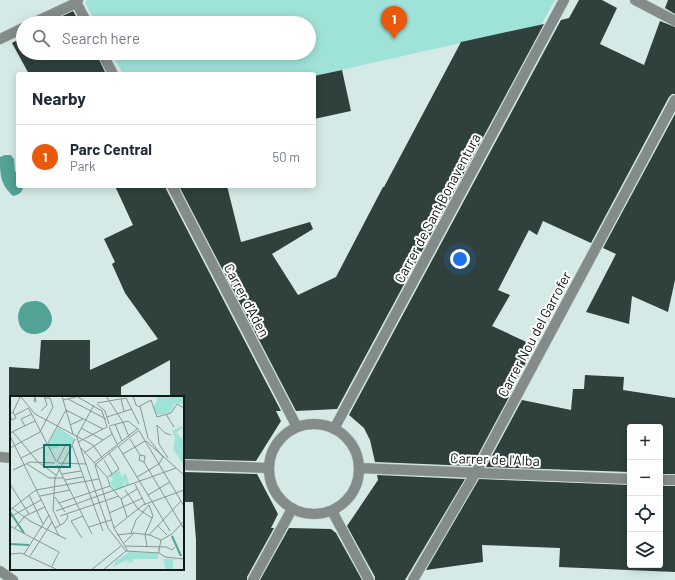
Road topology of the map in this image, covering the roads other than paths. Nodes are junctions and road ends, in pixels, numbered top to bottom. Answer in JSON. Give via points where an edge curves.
{"nodes":[{"id":1,"x":564,"y":0,"type":"edge"},
{"id":2,"x":635,"y":0,"type":"edge"},
{"id":3,"x":76,"y":1,"type":"edge"},
{"id":4,"x":47,"y":16,"type":"edge"},
{"id":5,"x":84,"y":16,"type":"edge"},
{"id":6,"x":675,"y":21,"type":"edge"},
{"id":7,"x":16,"y":31,"type":"edge"},
{"id":8,"x":0,"y":39,"type":"edge"},
{"id":9,"x":106,"y":60,"type":"edge"},
{"id":10,"x":112,"y":72,"type":"edge"},
{"id":11,"x":675,"y":100,"type":"edge"},
{"id":12,"x":173,"y":188,"type":"edge"},
{"id":13,"x":297,"y":427,"type":"junction"},
{"id":14,"x":334,"y":429,"type":"junction"},
{"id":15,"x":184,"y":464,"type":"edge"},
{"id":16,"x":268,"y":468,"type":"junction"},
{"id":17,"x":359,"y":468,"type":"junction"},
{"id":18,"x":476,"y":472,"type":"junction"},
{"id":19,"x":627,"y":479,"type":"edge"},
{"id":20,"x":663,"y":480,"type":"edge"},
{"id":21,"x":675,"y":480,"type":"edge"},
{"id":22,"x":292,"y":509,"type":"junction"},
{"id":23,"x":332,"y":511,"type":"junction"},
{"id":24,"x":0,"y":571,"type":"edge"},
{"id":25,"x":13,"y":580,"type":"edge"},
{"id":26,"x":254,"y":580,"type":"edge"},
{"id":27,"x":369,"y":580,"type":"edge"},
{"id":28,"x":413,"y":580,"type":"edge"}],
"edges":[{"from":1,"to":14,"type":"street","name":"Carrer de Sant Bonaventura"},
{"from":2,"to":6,"type":"street"},
{"from":3,"to":4,"type":"street"},
{"from":3,"to":5,"type":"street"},
{"from":7,"to":8,"type":"street"},
{"from":9,"to":10,"type":"street"},
{"from":11,"to":18,"type":"street","name":"Carrer Nou del Garrofer"},
{"from":12,"to":13,"type":"street","name":"Carrer d'Aden"},
{"from":13,"to":14,"type":"street","via":[[310,424]]},
{"from":13,"to":16,"type":"street","via":[[277,443]]},
{"from":14,"to":17,"type":"street","via":[[352,445]]},
{"from":15,"to":16,"type":"street"},
{"from":16,"to":22,"type":"street","via":[[274,492]]},
{"from":17,"to":18,"type":"street","name":"Carrer de l'Alba"},
{"from":17,"to":23,"type":"street","via":[[352,493],[343,504]]},
{"from":18,"to":19,"type":"street","name":"Carrer de l'Alba"},
{"from":18,"to":28,"type":"street","name":"Carrer Nou del Garrofer"},
{"from":20,"to":21,"type":"street"},
{"from":22,"to":23,"type":"street","via":[[305,514]]},
{"from":22,"to":26,"type":"street"},
{"from":23,"to":27,"type":"street"},
{"from":24,"to":25,"type":"street"}]}
